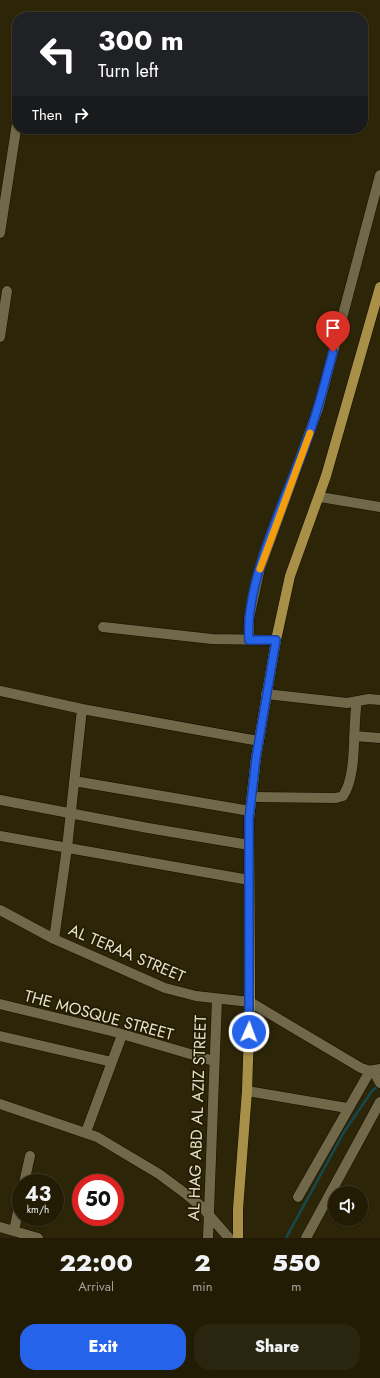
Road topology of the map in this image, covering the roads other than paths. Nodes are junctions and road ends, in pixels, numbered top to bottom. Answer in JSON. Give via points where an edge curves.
{"nodes":[{"id":1,"x":15,"y":134,"type":"edge"},
{"id":2,"x":380,"y":175,"type":"edge"},
{"id":3,"x":0,"y":233,"type":"edge"},
{"id":4,"x":380,"y":286,"type":"edge"},
{"id":5,"x":7,"y":291,"type":"dead end"},
{"id":6,"x":0,"y":337,"type":"edge"},
{"id":7,"x":320,"y":496,"type":"junction"},
{"id":8,"x":380,"y":507,"type":"edge"},
{"id":9,"x":103,"y":627,"type":"dead end"},
{"id":10,"x":252,"y":640,"type":"junction"},
{"id":11,"x":273,"y":640,"type":"junction"},
{"id":12,"x":0,"y":691,"type":"edge"},
{"id":13,"x":266,"y":694,"type":"junction"},
{"id":14,"x":380,"y":700,"type":"edge"},
{"id":15,"x":357,"y":701,"type":"junction"},
{"id":16,"x":82,"y":709,"type":"junction"},
{"id":17,"x":354,"y":736,"type":"junction"},
{"id":18,"x":380,"y":738,"type":"edge"},
{"id":19,"x":259,"y":741,"type":"junction"},
{"id":20,"x":74,"y":780,"type":"junction"},
{"id":21,"x":252,"y":797,"type":"junction"},
{"id":22,"x":0,"y":800,"type":"edge"},
{"id":23,"x":250,"y":811,"type":"junction"},
{"id":24,"x":71,"y":813,"type":"junction"},
{"id":25,"x":0,"y":836,"type":"edge"},
{"id":26,"x":248,"y":845,"type":"junction"},
{"id":27,"x":67,"y":848,"type":"junction"},
{"id":28,"x":249,"y":880,"type":"junction"},
{"id":29,"x":0,"y":910,"type":"edge"},
{"id":30,"x":54,"y":938,"type":"junction"},
{"id":31,"x":220,"y":999,"type":"junction"},
{"id":32,"x":246,"y":1002,"type":"junction"},
{"id":33,"x":0,"y":1004,"type":"edge"},
{"id":34,"x":122,"y":1034,"type":"junction"},
{"id":35,"x":0,"y":1036,"type":"edge"},
{"id":36,"x":214,"y":1061,"type":"junction"},
{"id":37,"x":112,"y":1062,"type":"junction"},
{"id":38,"x":376,"y":1074,"type":"edge"},
{"id":39,"x":247,"y":1091,"type":"junction"},
{"id":40,"x":380,"y":1102,"type":"edge"},
{"id":41,"x":0,"y":1104,"type":"edge"},
{"id":42,"x":347,"y":1108,"type":"junction"},
{"id":43,"x":86,"y":1132,"type":"junction"},
{"id":44,"x":30,"y":1156,"type":"dead end"},
{"id":45,"x":26,"y":1174,"type":"edge"},
{"id":46,"x":298,"y":1197,"type":"dead end"},
{"id":47,"x":209,"y":1214,"type":"junction"},
{"id":48,"x":15,"y":1226,"type":"edge"},
{"id":49,"x":0,"y":1227,"type":"edge"},
{"id":50,"x":14,"y":1231,"type":"junction"},
{"id":51,"x":38,"y":1238,"type":"edge"},
{"id":52,"x":208,"y":1238,"type":"edge"},
{"id":53,"x":229,"y":1238,"type":"edge"},
{"id":54,"x":238,"y":1238,"type":"edge"},
{"id":55,"x":306,"y":1238,"type":"edge"}],
"edges":[{"from":1,"to":3,"type":"street"},
{"from":2,"to":10,"type":"street","via":[[318,409],[260,568],[249,618]]},
{"from":4,"to":7,"type":"main road"},
{"from":5,"to":6,"type":"street"},
{"from":7,"to":8,"type":"street"},
{"from":7,"to":11,"type":"main road","via":[[299,548]]},
{"from":9,"to":10,"type":"street","via":[[212,639]]},
{"from":10,"to":11,"type":"street"},
{"from":11,"to":13,"type":"main road"},
{"from":12,"to":16,"type":"street"},
{"from":13,"to":15,"type":"street","via":[[347,703]]},
{"from":13,"to":19,"type":"main road"},
{"from":14,"to":15,"type":"street"},
{"from":15,"to":17,"type":"street"},
{"from":16,"to":19,"type":"street"},
{"from":16,"to":20,"type":"street"},
{"from":17,"to":18,"type":"street"},
{"from":17,"to":21,"type":"street","via":[[352,762],[343,796]]},
{"from":19,"to":21,"type":"main road"},
{"from":20,"to":23,"type":"street"},
{"from":20,"to":24,"type":"street"},
{"from":21,"to":23,"type":"main road"},
{"from":22,"to":24,"type":"street"},
{"from":23,"to":26,"type":"main road"},
{"from":24,"to":26,"type":"street"},
{"from":24,"to":27,"type":"street"},
{"from":25,"to":27,"type":"street"},
{"from":26,"to":28,"type":"main road"},
{"from":27,"to":28,"type":"street"},
{"from":27,"to":30,"type":"street"},
{"from":28,"to":32,"type":"main road"},
{"from":29,"to":30,"type":"street","name":"AL TERAA STREET"},
{"from":30,"to":31,"type":"street","name":"AL TERAA STREET","via":[[164,988]]},
{"from":31,"to":32,"type":"street","name":"AL TERAA STREET"},
{"from":31,"to":36,"type":"street","name":"AL HAG ABD AL AZIZ STREET"},
{"from":32,"to":38,"type":"street","via":[[361,1068]]},
{"from":32,"to":39,"type":"main road"},
{"from":33,"to":34,"type":"street","name":"THE MOSQUE STREET"},
{"from":34,"to":36,"type":"street","name":"THE MOSQUE STREET"},
{"from":34,"to":37,"type":"street"},
{"from":35,"to":37,"type":"street"},
{"from":36,"to":47,"type":"street","name":"AL HAG ABD AL AZIZ STREET"},
{"from":37,"to":43,"type":"street"},
{"from":38,"to":42,"type":"street"},
{"from":39,"to":42,"type":"street"},
{"from":39,"to":54,"type":"main road"},
{"from":40,"to":55,"type":"street"},
{"from":41,"to":43,"type":"street"},
{"from":42,"to":46,"type":"street"},
{"from":43,"to":47,"type":"street","via":[[159,1174]]},
{"from":44,"to":45,"type":"street"},
{"from":47,"to":52,"type":"street","name":"AL HAG ABD AL AZIZ STREET"},
{"from":47,"to":53,"type":"street"},
{"from":48,"to":50,"type":"street"},
{"from":49,"to":50,"type":"street"},
{"from":50,"to":51,"type":"street"}]}
